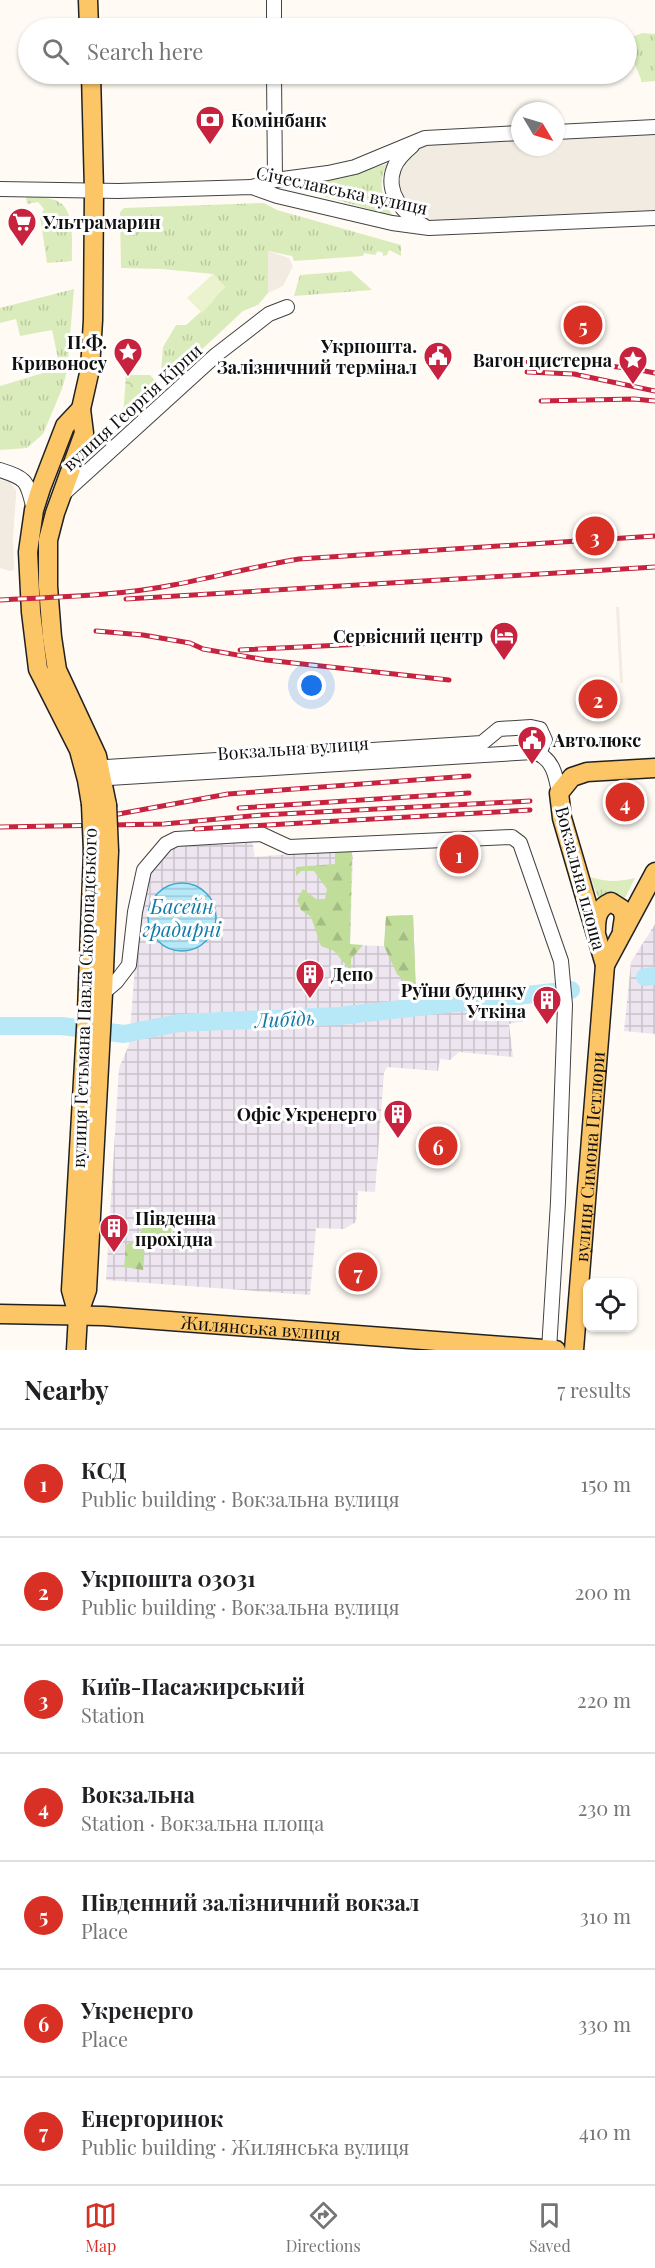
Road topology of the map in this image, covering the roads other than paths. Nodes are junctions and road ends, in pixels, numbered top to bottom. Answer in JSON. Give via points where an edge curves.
{"nodes":[{"id":1,"x":88,"y":0,"type":"edge"},
{"id":2,"x":274,"y":0,"type":"edge"},
{"id":3,"x":89,"y":18,"type":"edge"},
{"id":4,"x":274,"y":18,"type":"edge"},
{"id":5,"x":91,"y":84,"type":"edge"},
{"id":6,"x":274,"y":84,"type":"edge"},
{"id":7,"x":655,"y":127,"type":"edge"},
{"id":8,"x":565,"y":132,"type":"edge"},
{"id":9,"x":511,"y":133,"type":"edge"},
{"id":10,"x":416,"y":141,"type":"junction"},
{"id":11,"x":275,"y":180,"type":"junction"},
{"id":12,"x":252,"y":187,"type":"junction"},
{"id":13,"x":0,"y":189,"type":"edge"},
{"id":14,"x":94,"y":191,"type":"junction"},
{"id":15,"x":655,"y":218,"type":"edge"},
{"id":16,"x":429,"y":228,"type":"junction"},
{"id":17,"x":287,"y":307,"type":"dead end"},
{"id":18,"x":81,"y":409,"type":"junction"},
{"id":19,"x":0,"y":470,"type":"edge"},
{"id":20,"x":62,"y":495,"type":"junction"},
{"id":21,"x":34,"y":510,"type":"junction"},
{"id":22,"x":39,"y":585,"type":"junction"},
{"id":23,"x":489,"y":738,"type":"junction"},
{"id":24,"x":533,"y":752,"type":"junction"},
{"id":25,"x":501,"y":754,"type":"junction"},
{"id":26,"x":655,"y":768,"type":"edge"},
{"id":27,"x":94,"y":773,"type":"junction"},
{"id":28,"x":558,"y":790,"type":"junction"},
{"id":29,"x":101,"y":851,"type":"junction"},
{"id":30,"x":655,"y":872,"type":"edge"},
{"id":31,"x":621,"y":932,"type":"junction"},
{"id":32,"x":596,"y":935,"type":"junction"},
{"id":33,"x":605,"y":965,"type":"junction"},
{"id":34,"x":103,"y":993,"type":"junction"},
{"id":35,"x":95,"y":1012,"type":"junction"},
{"id":36,"x":0,"y":1314,"type":"edge"},
{"id":37,"x":78,"y":1315,"type":"junction"},
{"id":38,"x":76,"y":1350,"type":"edge"},
{"id":39,"x":549,"y":1350,"type":"edge"},
{"id":40,"x":556,"y":1350,"type":"edge"},
{"id":41,"x":574,"y":1350,"type":"edge"}],
"edges":[{"from":1,"to":3,"type":"main road"},
{"from":2,"to":4,"type":"street"},
{"from":5,"to":14,"type":"main road"},
{"from":6,"to":11,"type":"street"},
{"from":7,"to":8,"type":"street"},
{"from":9,"to":10,"type":"street","via":[[439,136]]},
{"from":10,"to":11,"type":"street","via":[[355,166]]},
{"from":10,"to":16,"type":"street","via":[[393,169],[392,180],[398,204],[407,215]]},
{"from":11,"to":12,"type":"street"},
{"from":12,"to":14,"type":"street","name":"Січеславська вулиця"},
{"from":12,"to":16,"type":"street","name":"Січеславська вулиця","via":[[392,223]]},
{"from":13,"to":14,"type":"street","name":"Січеславська вулиця"},
{"from":14,"to":18,"type":"main road","via":[[93,320],[90,369]]},
{"from":15,"to":16,"type":"street","name":"Січеславська вулиця"},
{"from":17,"to":20,"type":"street","name":"вулиця Георгія Кірпи","via":[[269,314],[216,355]]},
{"from":18,"to":20,"type":"main road","via":[[84,433]]},
{"from":18,"to":21,"type":"main road","via":[[65,426]]},
{"from":19,"to":21,"type":"street","via":[[21,477]]},
{"from":20,"to":22,"type":"main road"},
{"from":21,"to":22,"type":"main road","via":[[29,541]]},
{"from":22,"to":27,"type":"main road","name":"вулиця Гетьмана Павла Скоропадського","via":[[34,646],[38,669]]},
{"from":23,"to":24,"type":"street","name":"Вокзальна вулиця","via":[[499,729],[536,727],[545,740],[541,749]]},
{"from":23,"to":25,"type":"street","via":[[493,750]]},
{"from":23,"to":27,"type":"street","name":"Вокзальна вулиця","via":[[482,743]]},
{"from":24,"to":25,"type":"street","name":"Вокзальна вулиця"},
{"from":24,"to":28,"type":"street","via":[[547,759]]},
{"from":25,"to":27,"type":"street","name":"Вокзальна вулиця"},
{"from":26,"to":28,"type":"main road","name":"Вокзальна площа","via":[[578,774]]},
{"from":27,"to":29,"type":"main road","name":"вулиця Гетьмана Павла Скоропадського","bridge":true},
{"from":28,"to":32,"type":"main road","name":"Вокзальна площа","via":[[562,818]]},
{"from":29,"to":34,"type":"main road","name":"вулиця Гетьмана Павла Скоропадського"},
{"from":29,"to":35,"type":"main road","name":"вулиця Гетьмана Павла Скоропадського"},
{"from":30,"to":31,"type":"main road","name":"Вокзальна площа"},
{"from":31,"to":32,"type":"main road","via":[[622,909],[611,902],[600,910]]},
{"from":31,"to":33,"type":"main road","name":"Вокзальна площа"},
{"from":32,"to":33,"type":"main road","name":"Вокзальна площа"},
{"from":33,"to":41,"type":"main road","name":"вулиця Симона Петлюри"},
{"from":34,"to":35,"type":"main road","name":"вулиця Гетьмана Павла Скоропадського"},
{"from":34,"to":39,"type":"street","name":"вулиця Симона Петлюри","via":[[129,965],[144,870],[166,844],[176,839],[261,834],[289,847],[512,837],[517,840],[561,961],[563,983],[560,1155]]},
{"from":35,"to":37,"type":"main road","name":"вулиця Гетьмана Павла Скоропадського","via":[[71,1290]]},
{"from":36,"to":37,"type":"main road","name":"Жилянська вулиця"},
{"from":37,"to":38,"type":"main road","name":"вулиця Гетьмана Павла Скоропадського"},
{"from":37,"to":39,"type":"main road","name":"Жилянська вулиця"},
{"from":39,"to":40,"type":"main road","name":"Жилянська вулиця"}]}
